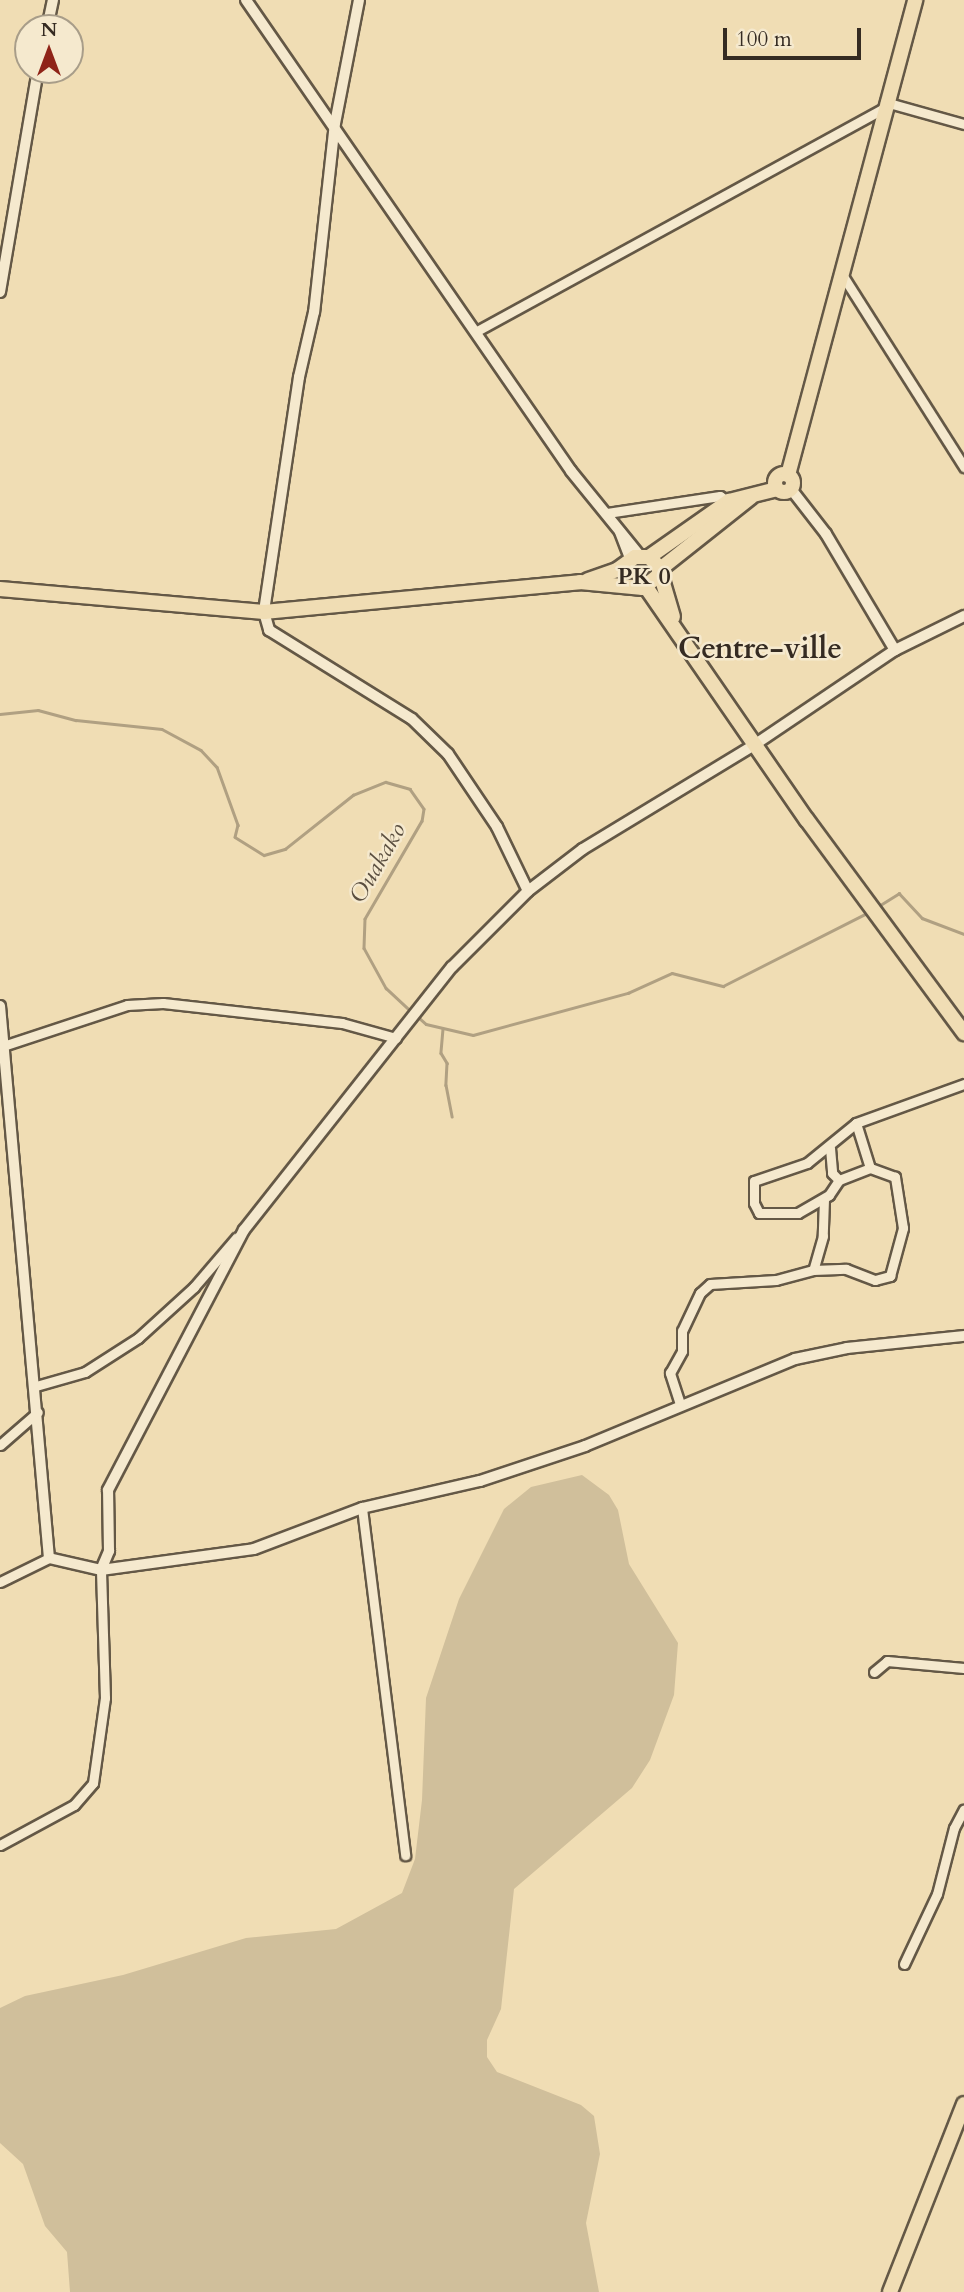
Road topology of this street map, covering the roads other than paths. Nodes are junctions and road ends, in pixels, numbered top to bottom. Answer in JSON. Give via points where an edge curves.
{"nodes":[{"id":1,"x":246,"y":0,"type":"edge"},
{"id":2,"x":359,"y":0,"type":"edge"},
{"id":3,"x":915,"y":0,"type":"edge"},
{"id":4,"x":36,"y":84,"type":"edge"},
{"id":5,"x":885,"y":105,"type":"junction"},
{"id":6,"x":335,"y":124,"type":"junction"},
{"id":7,"x":964,"y":124,"type":"edge"},
{"id":8,"x":840,"y":271,"type":"junction"},
{"id":9,"x":0,"y":292,"type":"edge"},
{"id":10,"x":477,"y":331,"type":"junction"},
{"id":11,"x":964,"y":467,"type":"edge"},
{"id":12,"x":786,"y":484,"type":"junction"},
{"id":13,"x":732,"y":506,"type":"junction"},
{"id":14,"x":607,"y":513,"type":"junction"},
{"id":15,"x":707,"y":523,"type":"junction"},
{"id":16,"x":637,"y":559,"type":"junction"},
{"id":17,"x":658,"y":573,"type":"junction"},
{"id":18,"x":580,"y":582,"type":"junction"},
{"id":19,"x":641,"y":587,"type":"junction"},
{"id":20,"x":0,"y":589,"type":"edge"},
{"id":21,"x":264,"y":612,"type":"junction"},
{"id":22,"x":964,"y":616,"type":"edge"},
{"id":23,"x":674,"y":621,"type":"junction"},
{"id":24,"x":895,"y":650,"type":"junction"},
{"id":25,"x":757,"y":743,"type":"junction"},
{"id":26,"x":528,"y":891,"type":"junction"},
{"id":27,"x":0,"y":1006,"type":"edge"},
{"id":28,"x":964,"y":1033,"type":"edge"},
{"id":29,"x":396,"y":1038,"type":"junction"},
{"id":30,"x":1,"y":1046,"type":"edge"},
{"id":31,"x":964,"y":1084,"type":"edge"},
{"id":32,"x":856,"y":1123,"type":"junction"},
{"id":33,"x":830,"y":1148,"type":"junction"},
{"id":34,"x":870,"y":1168,"type":"junction"},
{"id":35,"x":839,"y":1181,"type":"junction"},
{"id":36,"x":824,"y":1199,"type":"junction"},
{"id":37,"x":244,"y":1230,"type":"junction"},
{"id":38,"x":813,"y":1270,"type":"junction"},
{"id":39,"x":964,"y":1336,"type":"edge"},
{"id":40,"x":36,"y":1385,"type":"junction"},
{"id":41,"x":680,"y":1404,"type":"junction"},
{"id":42,"x":38,"y":1412,"type":"junction"},
{"id":43,"x":0,"y":1445,"type":"edge"},
{"id":44,"x":362,"y":1508,"type":"junction"},
{"id":45,"x":49,"y":1558,"type":"junction"},
{"id":46,"x":101,"y":1570,"type":"junction"},
{"id":47,"x":0,"y":1582,"type":"edge"},
{"id":48,"x":964,"y":1668,"type":"edge"},
{"id":49,"x":874,"y":1672,"type":"dead end"},
{"id":50,"x":964,"y":1809,"type":"edge"},
{"id":51,"x":0,"y":1845,"type":"edge"},
{"id":52,"x":405,"y":1855,"type":"dead end"},
{"id":53,"x":904,"y":1964,"type":"dead end"},
{"id":54,"x":964,"y":2105,"type":"edge"},
{"id":55,"x":890,"y":2292,"type":"edge"}],
"edges":[{"from":1,"to":6,"type":"street"},
{"from":2,"to":6,"type":"street"},
{"from":3,"to":5,"type":"main road"},
{"from":4,"to":9,"type":"street"},
{"from":5,"to":7,"type":"street"},
{"from":5,"to":8,"type":"main road"},
{"from":5,"to":10,"type":"street"},
{"from":6,"to":10,"type":"street"},
{"from":6,"to":21,"type":"street","via":[[314,312],[296,394]]},
{"from":8,"to":11,"type":"street"},
{"from":8,"to":12,"type":"main road"},
{"from":10,"to":14,"type":"street","via":[[571,471]]},
{"from":12,"to":13,"type":"main road"},
{"from":12,"to":24,"type":"street","via":[[825,534]]},
{"from":13,"to":14,"type":"street","via":[[720,496]]},
{"from":13,"to":15,"type":"main road"},
{"from":14,"to":16,"type":"street"},
{"from":15,"to":16,"type":"main road"},
{"from":15,"to":17,"type":"main road"},
{"from":16,"to":17,"type":"main road"},
{"from":16,"to":18,"type":"main road"},
{"from":16,"to":19,"type":"main road","via":[[626,574]]},
{"from":17,"to":19,"type":"main road"},
{"from":17,"to":23,"type":"main road"},
{"from":18,"to":19,"type":"main road"},
{"from":18,"to":21,"type":"main road"},
{"from":19,"to":23,"type":"main road"},
{"from":20,"to":21,"type":"main road"},
{"from":21,"to":26,"type":"street","via":[[269,630],[412,719],[448,754],[497,827]]},
{"from":22,"to":24,"type":"street"},
{"from":23,"to":25,"type":"main road"},
{"from":24,"to":25,"type":"street"},
{"from":25,"to":26,"type":"street","via":[[583,849]]},
{"from":25,"to":28,"type":"main road"},
{"from":26,"to":29,"type":"street","via":[[482,934]]},
{"from":27,"to":30,"type":"street"},
{"from":29,"to":30,"type":"street","via":[[342,1023],[163,1003],[127,1005]]},
{"from":29,"to":37,"type":"street"},
{"from":30,"to":40,"type":"street","via":[[21,1277]]},
{"from":31,"to":32,"type":"street"},
{"from":32,"to":33,"type":"street"},
{"from":32,"to":34,"type":"street"},
{"from":33,"to":35,"type":"street","via":[[832,1173]]},
{"from":33,"to":36,"type":"street","via":[[807,1163],[754,1181],[753,1189],[759,1213],[798,1213]]},
{"from":34,"to":35,"type":"street"},
{"from":34,"to":38,"type":"street","via":[[895,1177],[900,1204],[902,1228],[890,1276],[874,1280],[846,1269]]},
{"from":35,"to":36,"type":"street"},
{"from":36,"to":38,"type":"street","via":[[823,1236]]},
{"from":37,"to":40,"type":"street","via":[[194,1286],[138,1338],[85,1372]]},
{"from":37,"to":46,"type":"street","via":[[108,1490],[108,1551]]},
{"from":38,"to":41,"type":"street","via":[[776,1280],[709,1284],[700,1293],[681,1331],[682,1351],[670,1373]]},
{"from":39,"to":41,"type":"street","via":[[847,1348],[795,1359]]},
{"from":40,"to":42,"type":"street"},
{"from":41,"to":44,"type":"street","via":[[546,1459]]},
{"from":42,"to":43,"type":"street"},
{"from":42,"to":45,"type":"street"},
{"from":44,"to":46,"type":"street","via":[[254,1549]]},
{"from":44,"to":52,"type":"street"},
{"from":45,"to":46,"type":"street"},
{"from":45,"to":47,"type":"street"},
{"from":46,"to":51,"type":"street","via":[[105,1698],[93,1783],[74,1805]]},
{"from":48,"to":49,"type":"street","via":[[887,1661]]},
{"from":50,"to":53,"type":"street","via":[[954,1828],[937,1894]]},
{"from":54,"to":55,"type":"main road"}]}
